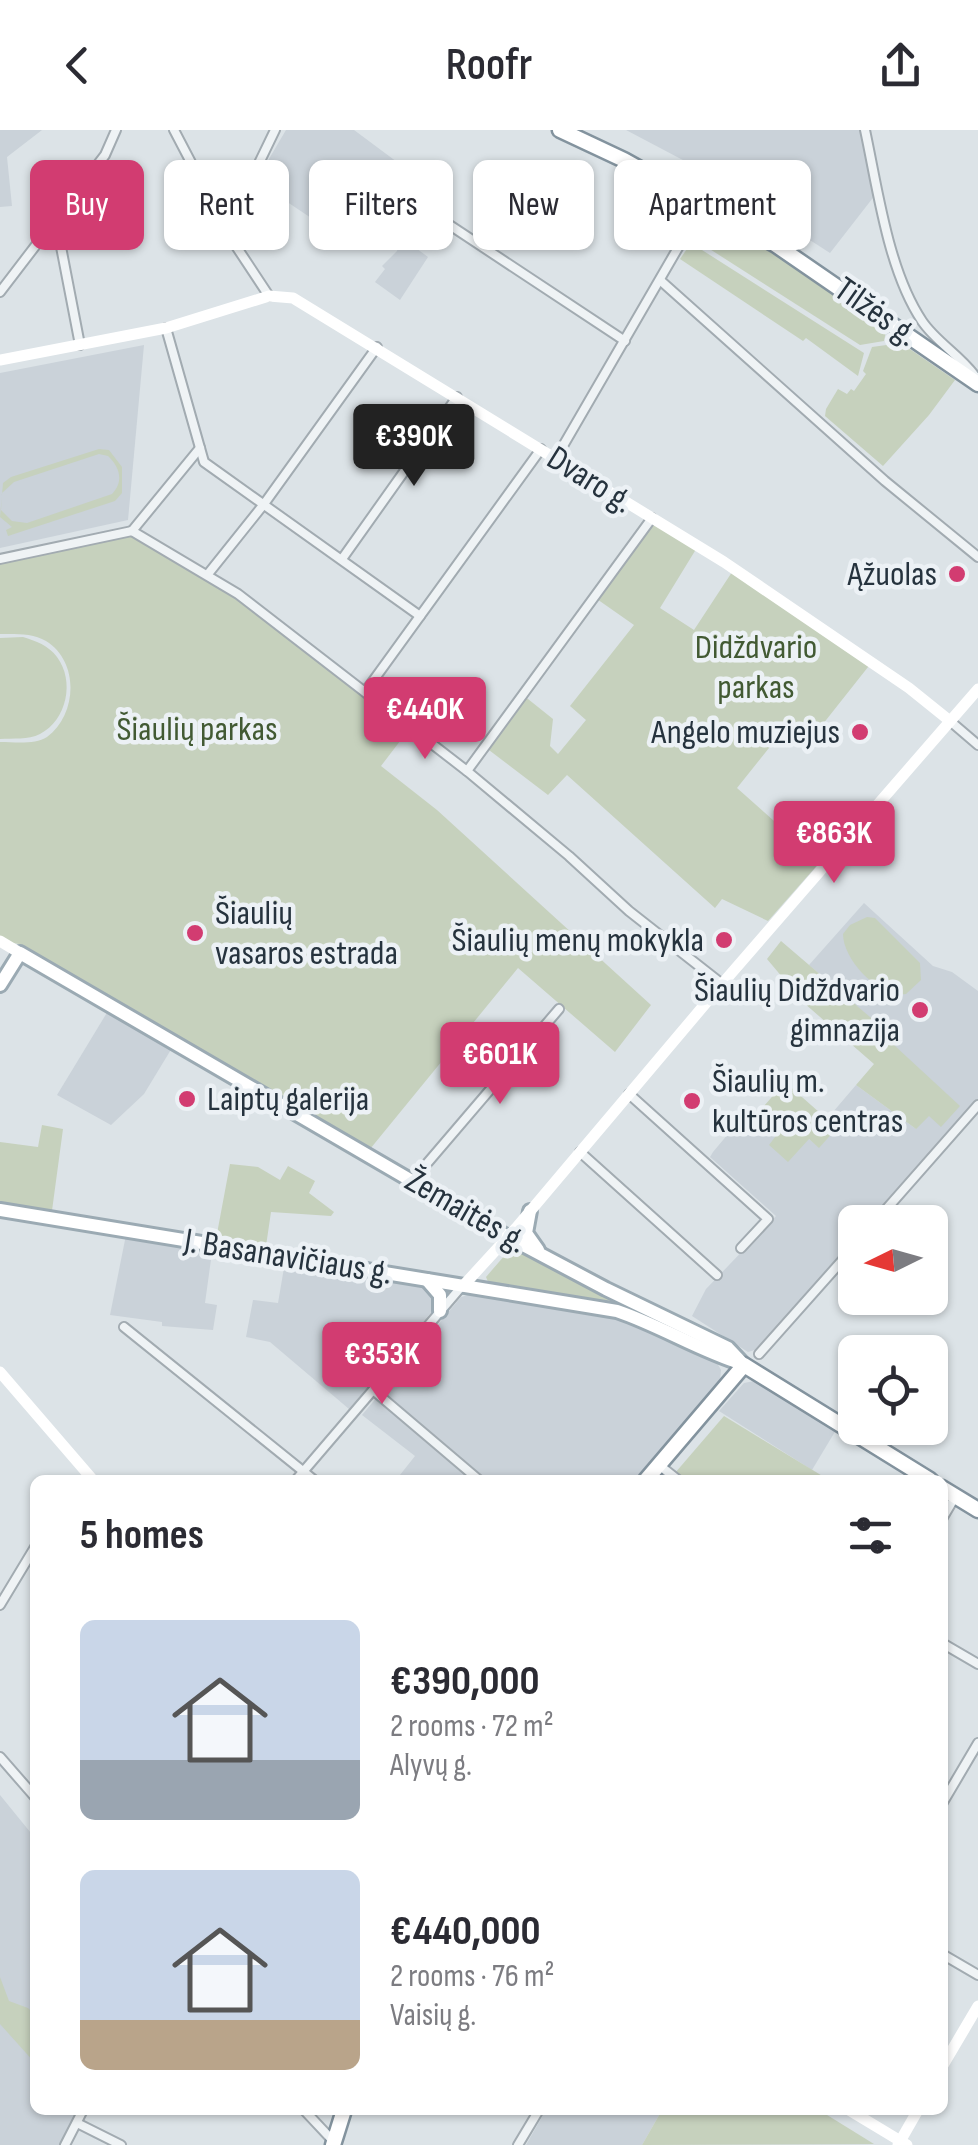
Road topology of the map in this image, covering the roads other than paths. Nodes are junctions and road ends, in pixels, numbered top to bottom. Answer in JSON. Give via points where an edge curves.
{"nodes":[{"id":1,"x":174,"y":130,"type":"edge"},
{"id":2,"x":275,"y":130,"type":"edge"},
{"id":3,"x":560,"y":130,"type":"edge"},
{"id":4,"x":864,"y":130,"type":"edge"},
{"id":5,"x":115,"y":133,"type":"edge"},
{"id":6,"x":100,"y":160,"type":"edge"},
{"id":7,"x":189,"y":160,"type":"edge"},
{"id":8,"x":261,"y":160,"type":"edge"},
{"id":9,"x":619,"y":160,"type":"edge"},
{"id":10,"x":453,"y":228,"type":"edge"},
{"id":11,"x":34,"y":250,"type":"edge"},
{"id":12,"x":61,"y":250,"type":"edge"},
{"id":13,"x":239,"y":250,"type":"edge"},
{"id":14,"x":678,"y":250,"type":"edge"},
{"id":15,"x":781,"y":250,"type":"edge"},
{"id":16,"x":663,"y":278,"type":"junction"},
{"id":17,"x":0,"y":292,"type":"edge"},
{"id":18,"x":269,"y":296,"type":"junction"},
{"id":19,"x":166,"y":328,"type":"junction"},
{"id":20,"x":625,"y":341,"type":"junction"},
{"id":21,"x":80,"y":346,"type":"junction"},
{"id":22,"x":377,"y":348,"type":"junction"},
{"id":23,"x":0,"y":360,"type":"edge"},
{"id":24,"x":978,"y":382,"type":"edge"},
{"id":25,"x":457,"y":398,"type":"junction"},
{"id":26,"x":200,"y":448,"type":"junction"},
{"id":27,"x":541,"y":449,"type":"junction"},
{"id":28,"x":556,"y":458,"type":"junction"},
{"id":29,"x":264,"y":504,"type":"junction"},
{"id":30,"x":652,"y":518,"type":"junction"},
{"id":31,"x":132,"y":531,"type":"junction"},
{"id":32,"x":978,"y":557,"type":"edge"},
{"id":33,"x":0,"y":559,"type":"edge"},
{"id":34,"x":342,"y":559,"type":"junction"},
{"id":35,"x":208,"y":574,"type":"junction"},
{"id":36,"x":420,"y":616,"type":"junction"},
{"id":37,"x":978,"y":688,"type":"edge"},
{"id":38,"x":365,"y":692,"type":"junction"},
{"id":39,"x":950,"y":721,"type":"junction"},
{"id":40,"x":978,"y":745,"type":"edge"},
{"id":41,"x":467,"y":771,"type":"junction"},
{"id":42,"x":0,"y":942,"type":"edge"},
{"id":43,"x":20,"y":953,"type":"junction"},
{"id":44,"x":722,"y":984,"type":"junction"},
{"id":45,"x":0,"y":985,"type":"edge"},
{"id":46,"x":558,"y":1009,"type":"dead end"},
{"id":47,"x":629,"y":1094,"type":"junction"},
{"id":48,"x":978,"y":1105,"type":"edge"},
{"id":49,"x":580,"y":1152,"type":"junction"},
{"id":50,"x":412,"y":1181,"type":"junction"},
{"id":51,"x":891,"y":1205,"type":"edge"},
{"id":52,"x":0,"y":1210,"type":"edge"},
{"id":53,"x":530,"y":1211,"type":"junction"},
{"id":54,"x":508,"y":1237,"type":"junction"},
{"id":55,"x":742,"y":1248,"type":"dead end"},
{"id":56,"x":543,"y":1256,"type":"junction"},
{"id":57,"x":838,"y":1265,"type":"edge"},
{"id":58,"x":717,"y":1275,"type":"dead end"},
{"id":59,"x":426,"y":1280,"type":"junction"},
{"id":60,"x":463,"y":1286,"type":"junction"},
{"id":61,"x":440,"y":1310,"type":"junction"},
{"id":62,"x":124,"y":1327,"type":"dead end"},
{"id":63,"x":759,"y":1354,"type":"dead end"},
{"id":64,"x":744,"y":1364,"type":"junction"},
{"id":65,"x":0,"y":1372,"type":"edge"},
{"id":66,"x":373,"y":1390,"type":"junction"},
{"id":67,"x":659,"y":1465,"type":"junction"},
{"id":68,"x":304,"y":1471,"type":"junction"},
{"id":69,"x":79,"y":1474,"type":"edge"},
{"id":70,"x":300,"y":1475,"type":"edge"},
{"id":71,"x":308,"y":1475,"type":"edge"},
{"id":72,"x":473,"y":1475,"type":"edge"},
{"id":73,"x":650,"y":1475,"type":"edge"},
{"id":74,"x":672,"y":1475,"type":"edge"},
{"id":75,"x":922,"y":1475,"type":"edge"},
{"id":76,"x":949,"y":1492,"type":"edge"},
{"id":77,"x":978,"y":1510,"type":"edge"},
{"id":78,"x":30,"y":1556,"type":"edge"},
{"id":79,"x":0,"y":1605,"type":"edge"},
{"id":80,"x":948,"y":1646,"type":"edge"},
{"id":81,"x":978,"y":1664,"type":"edge"},
{"id":82,"x":978,"y":1743,"type":"edge"},
{"id":83,"x":0,"y":1757,"type":"edge"},
{"id":84,"x":30,"y":1788,"type":"edge"},
{"id":85,"x":948,"y":1794,"type":"edge"},
{"id":86,"x":948,"y":1958,"type":"edge"},
{"id":87,"x":978,"y":1975,"type":"edge"},
{"id":88,"x":978,"y":2006,"type":"edge"},
{"id":89,"x":948,"y":2058,"type":"edge"},
{"id":90,"x":81,"y":2115,"type":"edge"},
{"id":91,"x":309,"y":2115,"type":"edge"},
{"id":92,"x":343,"y":2115,"type":"edge"},
{"id":93,"x":536,"y":2115,"type":"edge"},
{"id":94,"x":857,"y":2115,"type":"edge"},
{"id":95,"x":916,"y":2115,"type":"edge"},
{"id":96,"x":77,"y":2123,"type":"junction"},
{"id":97,"x":335,"y":2144,"type":"edge"},
{"id":98,"x":902,"y":2144,"type":"edge"},
{"id":99,"x":65,"y":2145,"type":"edge"},
{"id":100,"x":121,"y":2145,"type":"edge"},
{"id":101,"x":518,"y":2145,"type":"edge"}],
"edges":[{"from":1,"to":7,"type":"street"},
{"from":2,"to":8,"type":"street"},
{"from":3,"to":9,"type":"highway","name":"Tilžės g."},
{"from":4,"to":24,"type":"street","via":[[898,274],[924,325]]},
{"from":5,"to":6,"type":"street"},
{"from":10,"to":20,"type":"street"},
{"from":11,"to":17,"type":"street"},
{"from":12,"to":21,"type":"street"},
{"from":13,"to":18,"type":"street"},
{"from":14,"to":16,"type":"street"},
{"from":15,"to":24,"type":"highway","name":"Tilžės g."},
{"from":16,"to":20,"type":"street"},
{"from":16,"to":32,"type":"street","via":[[884,481]]},
{"from":18,"to":19,"type":"main road"},
{"from":18,"to":22,"type":"main road","name":"Dvaro g.","via":[[293,298]]},
{"from":19,"to":21,"type":"main road"},
{"from":19,"to":26,"type":"street"},
{"from":20,"to":28,"type":"street"},
{"from":21,"to":23,"type":"main road"},
{"from":22,"to":25,"type":"main road","name":"Dvaro g."},
{"from":22,"to":29,"type":"street"},
{"from":25,"to":27,"type":"main road","name":"Dvaro g."},
{"from":25,"to":34,"type":"street"},
{"from":26,"to":29,"type":"street","via":[[204,462]]},
{"from":26,"to":31,"type":"street"},
{"from":27,"to":28,"type":"main road","name":"Dvaro g."},
{"from":27,"to":36,"type":"street"},
{"from":28,"to":30,"type":"main road","name":"Dvaro g."},
{"from":29,"to":34,"type":"street"},
{"from":29,"to":35,"type":"street"},
{"from":30,"to":39,"type":"main road","name":"Dvaro g.","via":[[823,628]]},
{"from":30,"to":41,"type":"street"},
{"from":31,"to":33,"type":"street"},
{"from":31,"to":35,"type":"street"},
{"from":34,"to":36,"type":"street"},
{"from":35,"to":38,"type":"street"},
{"from":36,"to":38,"type":"street"},
{"from":37,"to":39,"type":"main road"},
{"from":38,"to":41,"type":"street"},
{"from":39,"to":40,"type":"street","name":"Dvaro g."},
{"from":39,"to":44,"type":"main road"},
{"from":41,"to":44,"type":"street"},
{"from":42,"to":43,"type":"main road","name":"Žemaitės g."},
{"from":43,"to":45,"type":"main road"},
{"from":43,"to":50,"type":"main road","name":"Žemaitės g."},
{"from":44,"to":47,"type":"main road"},
{"from":46,"to":50,"type":"street"},
{"from":47,"to":49,"type":"main road"},
{"from":47,"to":55,"type":"street","via":[[768,1219]]},
{"from":48,"to":51,"type":"street"},
{"from":49,"to":53,"type":"main road"},
{"from":49,"to":58,"type":"street"},
{"from":50,"to":54,"type":"main road","name":"Žemaitės g."},
{"from":52,"to":59,"type":"main road","name":"J. Basanavičiaus g."},
{"from":53,"to":54,"type":"main road"},
{"from":53,"to":56,"type":"main road","via":[[526,1232]]},
{"from":54,"to":56,"type":"main road","name":"Žemaitės g."},
{"from":54,"to":60,"type":"main road"},
{"from":56,"to":64,"type":"main road","name":"Žemaitės g.","via":[[728,1348]]},
{"from":57,"to":63,"type":"street"},
{"from":59,"to":60,"type":"main road","name":"J. Basanavičiaus g."},
{"from":59,"to":61,"type":"main road","via":[[440,1295]]},
{"from":60,"to":61,"type":"street"},
{"from":60,"to":64,"type":"main road","name":"J. Basanavičiaus g.","via":[[618,1311]]},
{"from":61,"to":66,"type":"street"},
{"from":62,"to":68,"type":"street"},
{"from":64,"to":67,"type":"highway"},
{"from":64,"to":75,"type":"highway","name":"Žemaitės g."},
{"from":65,"to":69,"type":"main road"},
{"from":66,"to":68,"type":"street"},
{"from":66,"to":72,"type":"street"},
{"from":67,"to":73,"type":"highway"},
{"from":67,"to":74,"type":"street"},
{"from":68,"to":70,"type":"street"},
{"from":68,"to":71,"type":"street"},
{"from":76,"to":77,"type":"highway"},
{"from":78,"to":79,"type":"street"},
{"from":80,"to":81,"type":"street"},
{"from":82,"to":85,"type":"street"},
{"from":83,"to":84,"type":"street"},
{"from":86,"to":87,"type":"street"},
{"from":88,"to":89,"type":"main road"},
{"from":90,"to":96,"type":"street"},
{"from":91,"to":97,"type":"street"},
{"from":92,"to":97,"type":"highway"},
{"from":93,"to":101,"type":"street"},
{"from":94,"to":98,"type":"main road"},
{"from":95,"to":98,"type":"main road"},
{"from":96,"to":99,"type":"street"},
{"from":96,"to":100,"type":"street"}]}
